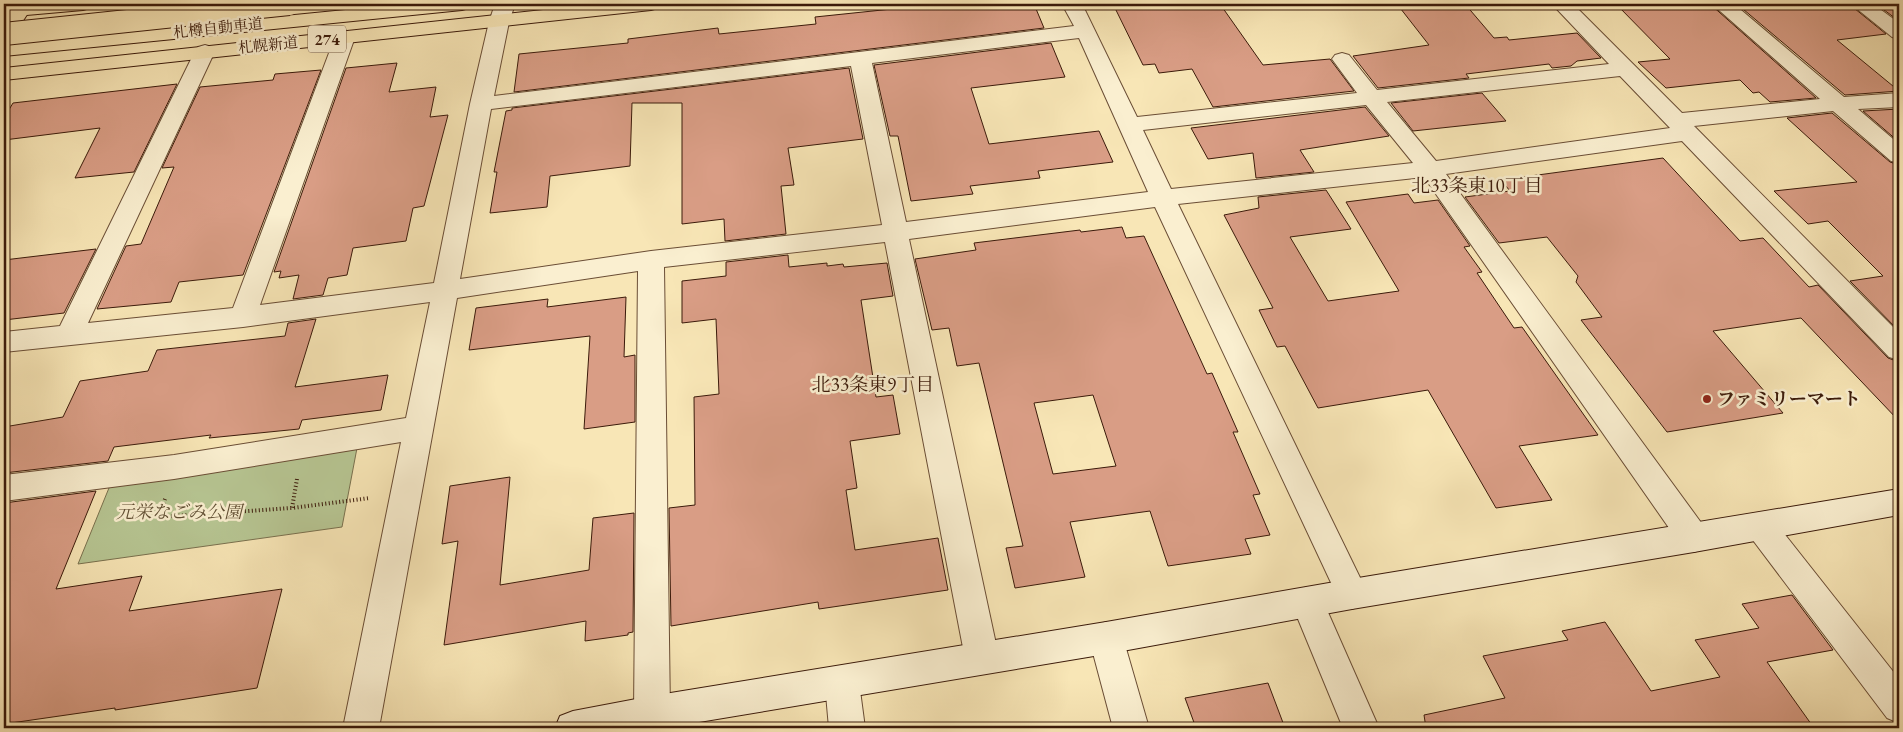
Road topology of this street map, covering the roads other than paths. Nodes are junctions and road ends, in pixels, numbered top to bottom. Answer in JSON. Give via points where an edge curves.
{"nodes":[{"id":1,"x":82,"y":4,"type":"edge"},
{"id":2,"x":290,"y":4,"type":"edge"},
{"id":3,"x":462,"y":4,"type":"edge"},
{"id":4,"x":651,"y":4,"type":"edge"},
{"id":5,"x":1072,"y":4,"type":"edge"},
{"id":6,"x":1562,"y":4,"type":"edge"},
{"id":7,"x":1722,"y":4,"type":"edge"},
{"id":8,"x":1860,"y":4,"type":"edge"},
{"id":9,"x":16,"y":8,"type":"edge"},
{"id":10,"x":502,"y":13,"type":"edge"},
{"id":11,"x":1086,"y":31,"type":"junction"},
{"id":12,"x":1899,"y":33,"type":"edge"},
{"id":13,"x":4,"y":35,"type":"edge"},
{"id":14,"x":345,"y":37,"type":"junction"},
{"id":15,"x":4,"y":50,"type":"edge"},
{"id":16,"x":205,"y":51,"type":"junction"},
{"id":17,"x":860,"y":57,"type":"junction"},
{"id":18,"x":1342,"y":59,"type":"dead end"},
{"id":19,"x":1625,"y":70,"type":"junction"},
{"id":20,"x":4,"y":74,"type":"edge"},
{"id":21,"x":1371,"y":98,"type":"junction"},
{"id":22,"x":1899,"y":100,"type":"edge"},
{"id":23,"x":480,"y":104,"type":"junction"},
{"id":24,"x":1839,"y":104,"type":"junction"},
{"id":25,"x":1129,"y":125,"type":"junction"},
{"id":26,"x":1681,"y":127,"type":"junction"},
{"id":27,"x":1899,"y":156,"type":"edge"},
{"id":28,"x":1430,"y":169,"type":"junction"},
{"id":29,"x":1163,"y":198,"type":"junction"},
{"id":30,"x":895,"y":232,"type":"junction"},
{"id":31,"x":651,"y":260,"type":"junction"},
{"id":32,"x":444,"y":291,"type":"junction"},
{"id":33,"x":244,"y":317,"type":"junction"},
{"id":34,"x":70,"y":334,"type":"junction"},
{"id":35,"x":4,"y":342,"type":"edge"},
{"id":36,"x":1899,"y":350,"type":"edge"},
{"id":37,"x":418,"y":428,"type":"junction"},
{"id":38,"x":4,"y":488,"type":"edge"},
{"id":39,"x":1899,"y":502,"type":"edge"},
{"id":40,"x":1760,"y":526,"type":"junction"},
{"id":41,"x":1694,"y":538,"type":"junction"},
{"id":42,"x":1352,"y":594,"type":"junction"},
{"id":43,"x":1307,"y":602,"type":"junction"},
{"id":44,"x":1106,"y":638,"type":"junction"},
{"id":45,"x":982,"y":658,"type":"junction"},
{"id":46,"x":842,"y":682,"type":"junction"},
{"id":47,"x":1899,"y":706,"type":"edge"},
{"id":48,"x":652,"y":713,"type":"junction"},
{"id":49,"x":361,"y":728,"type":"edge"},
{"id":50,"x":573,"y":728,"type":"edge"},
{"id":51,"x":848,"y":728,"type":"edge"},
{"id":52,"x":1131,"y":728,"type":"edge"},
{"id":53,"x":1361,"y":728,"type":"edge"}],
"edges":[{"from":1,"to":9,"type":"main road"},
{"from":2,"to":13,"type":"main road","name":"札樽自動車道","bridge":true},
{"from":3,"to":15,"type":"main road","name":"札樽自動車道"},
{"from":4,"to":10,"type":"main road","name":"札幌新道","number":"274"},
{"from":5,"to":11,"type":"street"},
{"from":6,"to":19,"type":"street"},
{"from":7,"to":24,"type":"street"},
{"from":8,"to":12,"type":"street"},
{"from":9,"to":13,"type":"main road"},
{"from":10,"to":14,"type":"main road","name":"札幌新道","number":"274"},
{"from":10,"to":23,"type":"street"},
{"from":11,"to":17,"type":"street"},
{"from":11,"to":25,"type":"street"},
{"from":14,"to":16,"type":"main road","name":"札幌新道","number":"274"},
{"from":14,"to":33,"type":"street"},
{"from":16,"to":20,"type":"main road","name":"札幌新道","number":"274"},
{"from":16,"to":34,"type":"street"},
{"from":17,"to":23,"type":"street"},
{"from":17,"to":30,"type":"street"},
{"from":18,"to":21,"type":"street"},
{"from":19,"to":21,"type":"street"},
{"from":19,"to":26,"type":"street"},
{"from":21,"to":25,"type":"street"},
{"from":21,"to":28,"type":"street"},
{"from":22,"to":24,"type":"street"},
{"from":23,"to":32,"type":"street"},
{"from":24,"to":26,"type":"street"},
{"from":24,"to":27,"type":"street"},
{"from":25,"to":29,"type":"street"},
{"from":26,"to":28,"type":"street"},
{"from":26,"to":36,"type":"street"},
{"from":28,"to":29,"type":"street"},
{"from":28,"to":41,"type":"street"},
{"from":29,"to":30,"type":"street"},
{"from":29,"to":42,"type":"street"},
{"from":30,"to":31,"type":"street"},
{"from":30,"to":45,"type":"street"},
{"from":31,"to":32,"type":"street"},
{"from":31,"to":48,"type":"street"},
{"from":32,"to":33,"type":"street"},
{"from":32,"to":37,"type":"street"},
{"from":33,"to":34,"type":"street"},
{"from":34,"to":35,"type":"street"},
{"from":37,"to":38,"type":"street","via":[[174,467]]},
{"from":37,"to":49,"type":"street"},
{"from":39,"to":40,"type":"street"},
{"from":40,"to":41,"type":"street"},
{"from":40,"to":47,"type":"street"},
{"from":41,"to":42,"type":"street"},
{"from":42,"to":43,"type":"street"},
{"from":43,"to":44,"type":"street"},
{"from":43,"to":53,"type":"street"},
{"from":44,"to":45,"type":"street"},
{"from":44,"to":52,"type":"street"},
{"from":45,"to":46,"type":"street"},
{"from":46,"to":48,"type":"street"},
{"from":46,"to":51,"type":"street"},
{"from":48,"to":50,"type":"street"}]}
